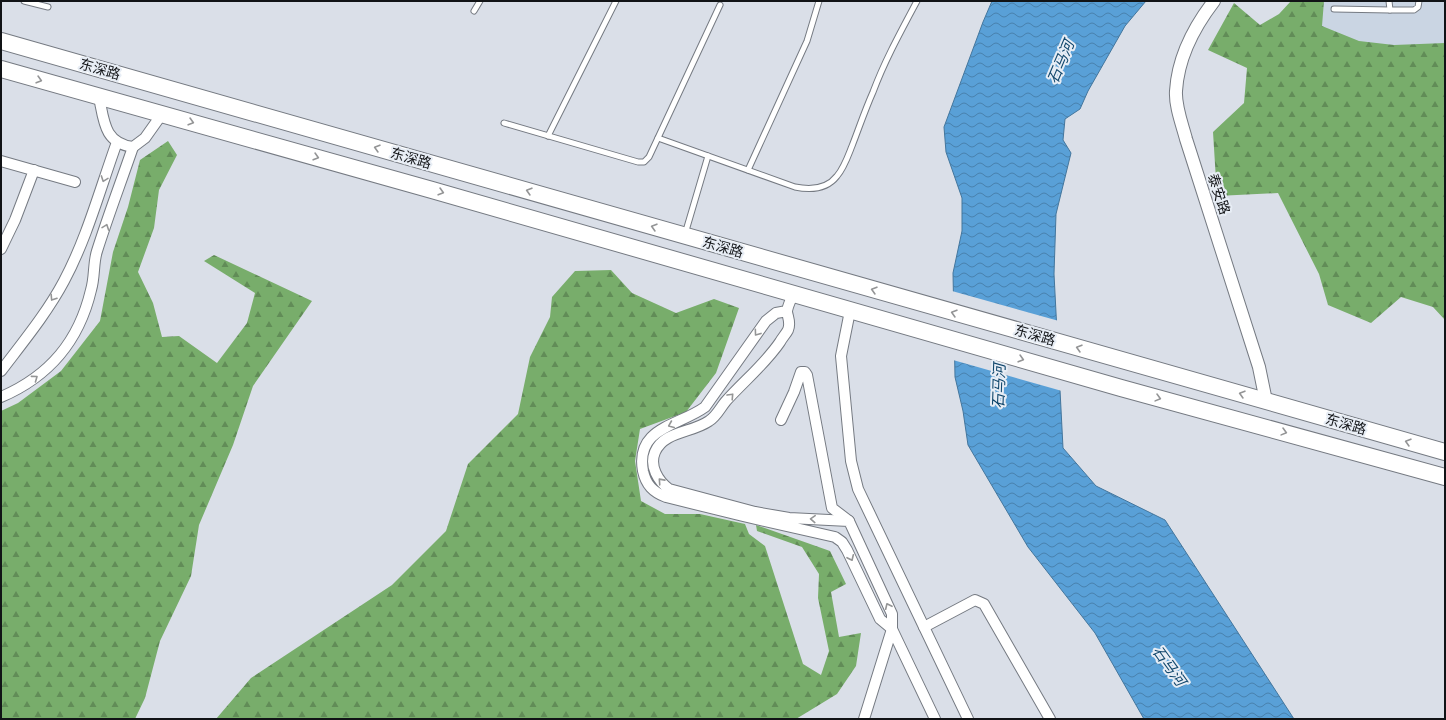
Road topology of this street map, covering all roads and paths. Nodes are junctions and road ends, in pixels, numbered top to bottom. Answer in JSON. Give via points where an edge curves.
{"nodes":[{"id":1,"x":24,"y":1,"type":"edge"},
{"id":2,"x":480,"y":1,"type":"edge"},
{"id":3,"x":616,"y":1,"type":"edge"},
{"id":4,"x":819,"y":1,"type":"edge"},
{"id":5,"x":917,"y":1,"type":"edge"},
{"id":6,"x":1214,"y":1,"type":"edge"},
{"id":7,"x":1389,"y":1,"type":"edge"},
{"id":8,"x":1419,"y":1,"type":"edge"},
{"id":9,"x":720,"y":5,"type":"dead end"},
{"id":10,"x":48,"y":7,"type":"dead end"},
{"id":11,"x":1334,"y":9,"type":"dead end"},
{"id":12,"x":1390,"y":10,"type":"junction"},
{"id":13,"x":474,"y":11,"type":"dead end"},
{"id":14,"x":1,"y":41,"type":"edge"},
{"id":15,"x":1,"y":69,"type":"edge"},
{"id":16,"x":99,"y":97,"type":"junction"},
{"id":17,"x":162,"y":114,"type":"junction"},
{"id":18,"x":504,"y":123,"type":"dead end"},
{"id":19,"x":548,"y":136,"type":"junction"},
{"id":20,"x":658,"y":138,"type":"junction"},
{"id":21,"x":117,"y":142,"type":"junction"},
{"id":22,"x":133,"y":147,"type":"junction"},
{"id":23,"x":708,"y":156,"type":"junction"},
{"id":24,"x":1,"y":161,"type":"edge"},
{"id":25,"x":34,"y":170,"type":"junction"},
{"id":26,"x":748,"y":170,"type":"junction"},
{"id":27,"x":75,"y":182,"type":"dead end"},
{"id":28,"x":684,"y":236,"type":"junction"},
{"id":29,"x":80,"y":245,"type":"junction"},
{"id":30,"x":1,"y":249,"type":"edge"},
{"id":31,"x":96,"y":253,"type":"junction"},
{"id":32,"x":793,"y":294,"type":"junction"},
{"id":33,"x":787,"y":311,"type":"junction"},
{"id":34,"x":850,"y":311,"type":"junction"},
{"id":35,"x":1,"y":371,"type":"edge"},
{"id":36,"x":1,"y":397,"type":"edge"},
{"id":37,"x":1266,"y":401,"type":"junction"},
{"id":38,"x":782,"y":420,"type":"dead end"},
{"id":39,"x":1445,"y":452,"type":"edge"},
{"id":40,"x":1445,"y":478,"type":"edge"},
{"id":41,"x":849,"y":521,"type":"junction"},
{"id":42,"x":924,"y":627,"type":"junction"},
{"id":43,"x":892,"y":629,"type":"junction"},
{"id":44,"x":864,"y":719,"type":"edge"},
{"id":45,"x":935,"y":719,"type":"edge"},
{"id":46,"x":968,"y":719,"type":"edge"},
{"id":47,"x":1050,"y":719,"type":"edge"}],
"edges":[{"from":1,"to":10,"type":"lane"},
{"from":2,"to":13,"type":"lane"},
{"from":3,"to":19,"type":"lane"},
{"from":4,"to":26,"type":"lane","via":[[807,41]]},
{"from":5,"to":26,"type":"lane","via":[[887,59],[837,177],[818,188],[806,189]]},
{"from":6,"to":37,"type":"street","name":"泰安路","via":[[1198,23],[1179,67],[1176,92],[1179,116],[1259,367]]},
{"from":7,"to":12,"type":"lane"},
{"from":8,"to":12,"type":"lane","via":[[1416,10]]},
{"from":9,"to":20,"type":"lane"},
{"from":11,"to":12,"type":"lane"},
{"from":28,"to":14,"type":"highway","name":"东深路","one_way":true},
{"from":15,"to":16,"type":"highway","name":"东深路","one_way":true},
{"from":16,"to":17,"type":"highway","name":"东深路"},
{"from":16,"to":21,"type":"street","via":[[107,132]]},
{"from":17,"to":22,"type":"street","via":[[145,138]]},
{"from":17,"to":32,"type":"highway","name":"东深路","one_way":true},
{"from":18,"to":19,"type":"lane"},
{"from":19,"to":20,"type":"lane","via":[[641,162],[647,160]]},
{"from":20,"to":23,"type":"lane"},
{"from":21,"to":22,"type":"street","via":[[123,146]]},
{"from":21,"to":29,"type":"street","one_way":true},
{"from":31,"to":22,"type":"street","one_way":true},
{"from":23,"to":26,"type":"lane"},
{"from":23,"to":28,"type":"lane"},
{"from":24,"to":25,"type":"street"},
{"from":25,"to":27,"type":"street"},
{"from":25,"to":30,"type":"street"},
{"from":37,"to":28,"type":"highway","name":"东深路","one_way":true},
{"from":29,"to":31,"type":"street"},
{"from":29,"to":35,"type":"street","one_way":true,"via":[[63,282]]},
{"from":36,"to":31,"type":"street","one_way":true,"via":[[22,387],[48,368],[67,347],[92,290]]},
{"from":32,"to":33,"type":"street"},
{"from":32,"to":34,"type":"highway","name":"东深路"},
{"from":41,"to":33,"type":"street","one_way":true,"via":[[789,518],[755,512],[669,489],[656,475],[654,453],[662,441],[708,422],[715,416],[724,403],[770,357],[788,330],[790,322]]},
{"from":33,"to":43,"type":"street","one_way":true,"via":[[776,313],[766,321],[705,407],[657,431],[648,440],[643,452],[644,476],[650,488],[666,497],[835,537],[847,550],[880,619]]},
{"from":34,"to":40,"type":"highway","name":"东深路","one_way":true},
{"from":34,"to":42,"type":"street","via":[[841,356],[854,474],[858,489]]},
{"from":39,"to":37,"type":"highway","name":"东深路","one_way":true},
{"from":38,"to":41,"type":"street","via":[[799,375],[805,372],[832,508]]},
{"from":43,"to":41,"type":"street","one_way":true,"via":[[892,614]]},
{"from":42,"to":46,"type":"street"},
{"from":42,"to":47,"type":"street","via":[[975,600],[984,604]]},
{"from":43,"to":44,"type":"street"},
{"from":43,"to":45,"type":"street"}]}
